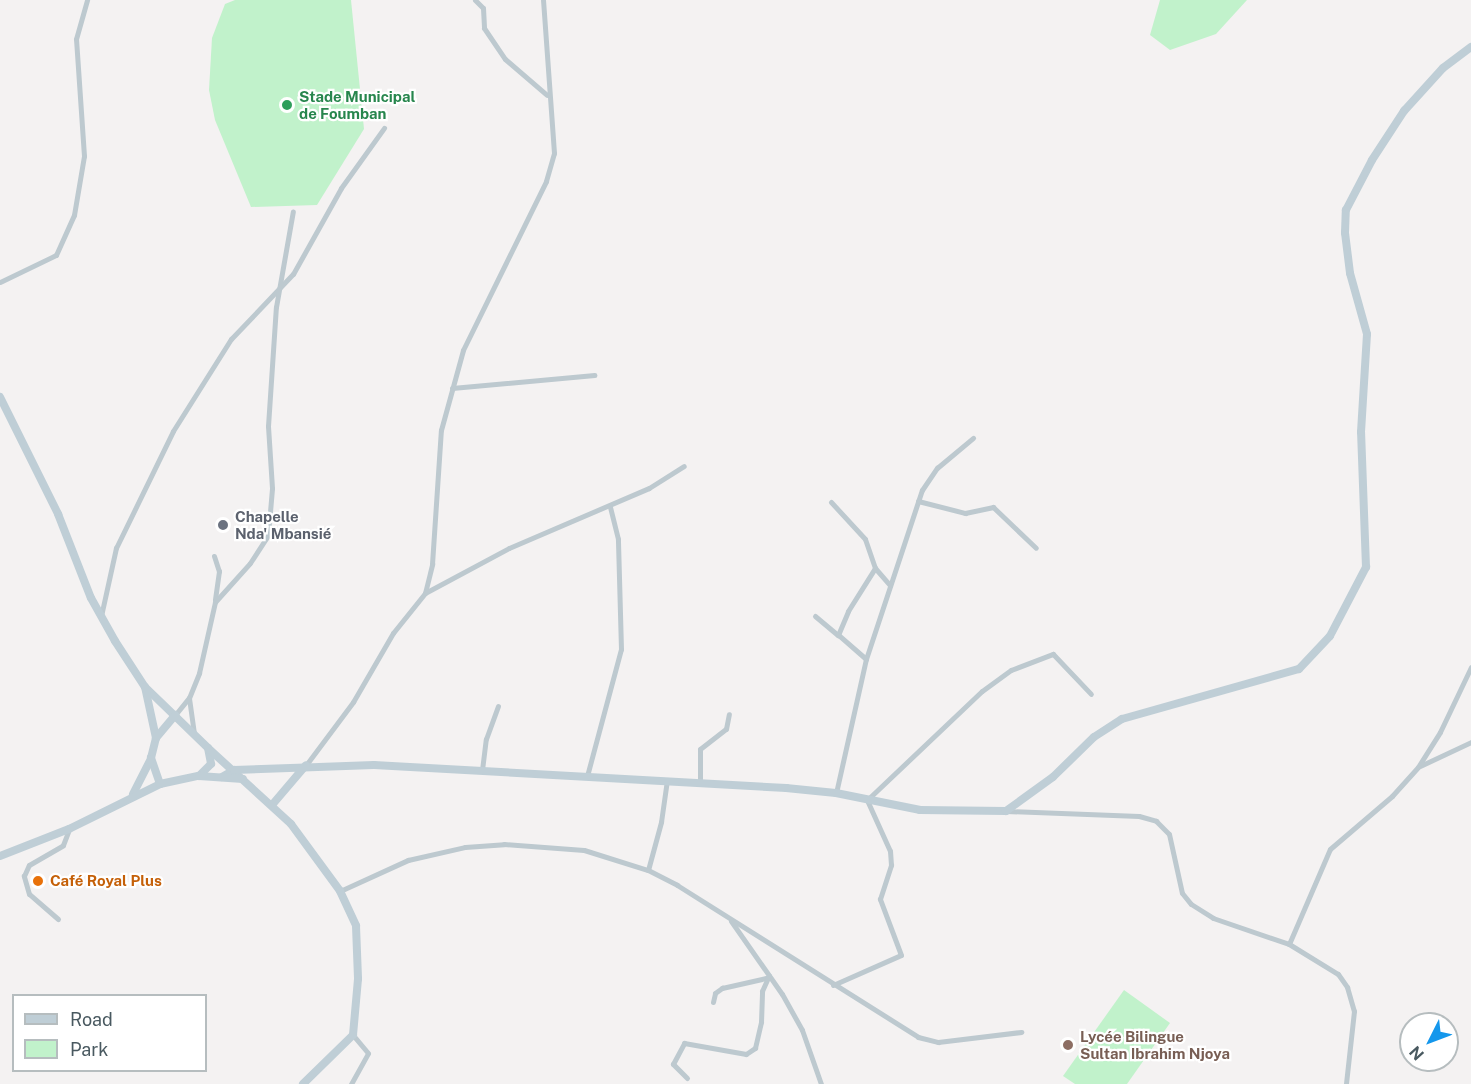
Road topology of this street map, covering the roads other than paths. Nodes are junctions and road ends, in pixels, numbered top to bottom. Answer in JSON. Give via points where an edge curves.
{"nodes":[{"id":1,"x":87,"y":0,"type":"edge"},
{"id":2,"x":475,"y":0,"type":"edge"},
{"id":3,"x":543,"y":0,"type":"edge"},
{"id":4,"x":1471,"y":47,"type":"edge"},
{"id":5,"x":548,"y":95,"type":"junction"},
{"id":6,"x":384,"y":128,"type":"dead end"},
{"id":7,"x":293,"y":211,"type":"dead end"},
{"id":8,"x":0,"y":282,"type":"edge"},
{"id":9,"x":278,"y":290,"type":"junction"},
{"id":10,"x":594,"y":375,"type":"dead end"},
{"id":11,"x":452,"y":388,"type":"junction"},
{"id":12,"x":0,"y":397,"type":"edge"},
{"id":13,"x":973,"y":438,"type":"dead end"},
{"id":14,"x":684,"y":466,"type":"dead end"},
{"id":15,"x":918,"y":501,"type":"junction"},
{"id":16,"x":831,"y":502,"type":"dead end"},
{"id":17,"x":610,"y":506,"type":"junction"},
{"id":18,"x":1036,"y":548,"type":"dead end"},
{"id":19,"x":214,"y":556,"type":"dead end"},
{"id":20,"x":875,"y":568,"type":"junction"},
{"id":21,"x":890,"y":585,"type":"junction"},
{"id":22,"x":425,"y":593,"type":"junction"},
{"id":23,"x":215,"y":602,"type":"junction"},
{"id":24,"x":815,"y":616,"type":"dead end"},
{"id":25,"x":101,"y":618,"type":"junction"},
{"id":26,"x":838,"y":634,"type":"junction"},
{"id":27,"x":866,"y":659,"type":"junction"},
{"id":28,"x":1471,"y":667,"type":"edge"},
{"id":29,"x":145,"y":687,"type":"junction"},
{"id":30,"x":1091,"y":694,"type":"dead end"},
{"id":31,"x":189,"y":698,"type":"junction"},
{"id":32,"x":498,"y":706,"type":"dead end"},
{"id":33,"x":729,"y":714,"type":"dead end"},
{"id":34,"x":175,"y":715,"type":"junction"},
{"id":35,"x":194,"y":733,"type":"junction"},
{"id":36,"x":156,"y":738,"type":"junction"},
{"id":37,"x":1471,"y":742,"type":"edge"},
{"id":38,"x":208,"y":748,"type":"junction"},
{"id":39,"x":151,"y":758,"type":"junction"},
{"id":40,"x":306,"y":765,"type":"junction"},
{"id":41,"x":1418,"y":766,"type":"junction"},
{"id":42,"x":234,"y":770,"type":"junction"},
{"id":43,"x":482,"y":770,"type":"junction"},
{"id":44,"x":199,"y":776,"type":"junction"},
{"id":45,"x":587,"y":776,"type":"junction"},
{"id":46,"x":222,"y":777,"type":"junction"},
{"id":47,"x":243,"y":779,"type":"junction"},
{"id":48,"x":667,"y":780,"type":"junction"},
{"id":49,"x":700,"y":783,"type":"junction"},
{"id":50,"x":160,"y":784,"type":"junction"},
{"id":51,"x":837,"y":793,"type":"junction"},
{"id":52,"x":133,"y":794,"type":"junction"},
{"id":53,"x":867,"y":800,"type":"junction"},
{"id":54,"x":273,"y":805,"type":"junction"},
{"id":55,"x":1006,"y":811,"type":"junction"},
{"id":56,"x":69,"y":829,"type":"junction"},
{"id":57,"x":0,"y":856,"type":"edge"},
{"id":58,"x":648,"y":870,"type":"junction"},
{"id":59,"x":340,"y":891,"type":"junction"},
{"id":60,"x":58,"y":919,"type":"dead end"},
{"id":61,"x":730,"y":919,"type":"junction"},
{"id":62,"x":1289,"y":944,"type":"junction"},
{"id":63,"x":767,"y":976,"type":"junction"},
{"id":64,"x":832,"y":985,"type":"junction"},
{"id":65,"x":712,"y":1002,"type":"dead end"},
{"id":66,"x":1021,"y":1032,"type":"dead end"},
{"id":67,"x":353,"y":1035,"type":"junction"},
{"id":68,"x":687,"y":1078,"type":"dead end"},
{"id":69,"x":303,"y":1084,"type":"edge"},
{"id":70,"x":351,"y":1084,"type":"edge"},
{"id":71,"x":821,"y":1084,"type":"edge"},
{"id":72,"x":1346,"y":1084,"type":"edge"}],
"edges":[{"from":1,"to":8,"type":"street","via":[[76,39],[84,156],[75,215],[56,255]]},
{"from":2,"to":5,"type":"street","via":[[483,8],[484,28],[505,59]]},
{"from":3,"to":5,"type":"street"},
{"from":4,"to":55,"type":"street","via":[[1443,68],[1404,111],[1368,166],[1346,210],[1344,233],[1350,273],[1367,334],[1361,432],[1367,550],[1361,582],[1344,614],[1319,650],[1299,669],[1122,719],[1094,737],[1053,777]]},
{"from":5,"to":11,"type":"street","via":[[554,113],[550,168],[476,318]]},
{"from":6,"to":9,"type":"street","via":[[351,172],[293,274]]},
{"from":7,"to":9,"type":"street"},
{"from":9,"to":23,"type":"street","via":[[268,426],[272,519],[262,547]]},
{"from":9,"to":25,"type":"street","via":[[231,339],[173,431],[116,548]]},
{"from":10,"to":11,"type":"street"},
{"from":11,"to":22,"type":"street","via":[[440,439],[432,564]]},
{"from":12,"to":25,"type":"street","via":[[58,514]]},
{"from":13,"to":15,"type":"street","via":[[930,477]]},
{"from":14,"to":17,"type":"street"},
{"from":15,"to":18,"type":"street","via":[[965,513],[993,507]]},
{"from":15,"to":21,"type":"street"},
{"from":16,"to":20,"type":"street","via":[[865,539]]},
{"from":17,"to":22,"type":"street","via":[[509,548]]},
{"from":17,"to":45,"type":"street","via":[[618,539],[621,649]]},
{"from":19,"to":23,"type":"street","via":[[219,571]]},
{"from":20,"to":21,"type":"street"},
{"from":20,"to":26,"type":"street"},
{"from":21,"to":27,"type":"street"},
{"from":22,"to":40,"type":"street","via":[[393,633],[353,702]]},
{"from":23,"to":31,"type":"street","via":[[202,663]]},
{"from":24,"to":26,"type":"street"},
{"from":25,"to":29,"type":"street"},
{"from":26,"to":27,"type":"street"},
{"from":27,"to":51,"type":"street"},
{"from":28,"to":41,"type":"street","via":[[1440,732]]},
{"from":29,"to":34,"type":"street"},
{"from":29,"to":36,"type":"street"},
{"from":30,"to":53,"type":"street","via":[[1053,654],[1011,670],[956,714]]},
{"from":31,"to":34,"type":"street"},
{"from":31,"to":35,"type":"street"},
{"from":32,"to":43,"type":"street","via":[[486,738]]},
{"from":33,"to":49,"type":"street","via":[[726,729],[700,749]]},
{"from":34,"to":35,"type":"street"},
{"from":34,"to":36,"type":"street"},
{"from":35,"to":38,"type":"street"},
{"from":36,"to":39,"type":"street"},
{"from":37,"to":41,"type":"street"},
{"from":38,"to":42,"type":"street"},
{"from":38,"to":44,"type":"street","via":[[211,764]]},
{"from":39,"to":50,"type":"street"},
{"from":39,"to":52,"type":"street"},
{"from":40,"to":42,"type":"street"},
{"from":40,"to":43,"type":"street"},
{"from":40,"to":54,"type":"street"},
{"from":41,"to":62,"type":"street","via":[[1392,796],[1330,849]]},
{"from":42,"to":46,"type":"street"},
{"from":42,"to":47,"type":"street"},
{"from":43,"to":45,"type":"street"},
{"from":44,"to":46,"type":"street"},
{"from":44,"to":50,"type":"street"},
{"from":45,"to":48,"type":"street"},
{"from":46,"to":47,"type":"street"},
{"from":47,"to":54,"type":"street"},
{"from":48,"to":49,"type":"street"},
{"from":48,"to":58,"type":"street"},
{"from":49,"to":51,"type":"street"},
{"from":50,"to":52,"type":"street"},
{"from":51,"to":53,"type":"street"},
{"from":52,"to":56,"type":"street"},
{"from":53,"to":55,"type":"street","via":[[920,810]]},
{"from":53,"to":64,"type":"street","via":[[890,851],[891,865],[880,899],[901,955]]},
{"from":54,"to":59,"type":"street"},
{"from":55,"to":62,"type":"street","via":[[1156,820],[1169,834],[1186,899],[1213,918]]},
{"from":56,"to":57,"type":"street"},
{"from":56,"to":60,"type":"street","via":[[63,845],[29,865],[24,876],[29,894]]},
{"from":58,"to":59,"type":"street","via":[[584,850],[504,844],[465,847],[408,860]]},
{"from":58,"to":61,"type":"street"},
{"from":59,"to":67,"type":"street","via":[[356,926],[358,945]]},
{"from":61,"to":63,"type":"street"},
{"from":61,"to":64,"type":"street"},
{"from":62,"to":72,"type":"street","via":[[1322,961],[1347,987],[1355,1024]]},
{"from":63,"to":65,"type":"street","via":[[722,988]]},
{"from":63,"to":68,"type":"street","via":[[755,1048],[746,1054],[684,1043],[673,1064]]},
{"from":63,"to":71,"type":"street","via":[[802,1030]]},
{"from":64,"to":66,"type":"street","via":[[931,1041]]},
{"from":67,"to":69,"type":"street"},
{"from":67,"to":70,"type":"street","via":[[368,1053]]}]}
